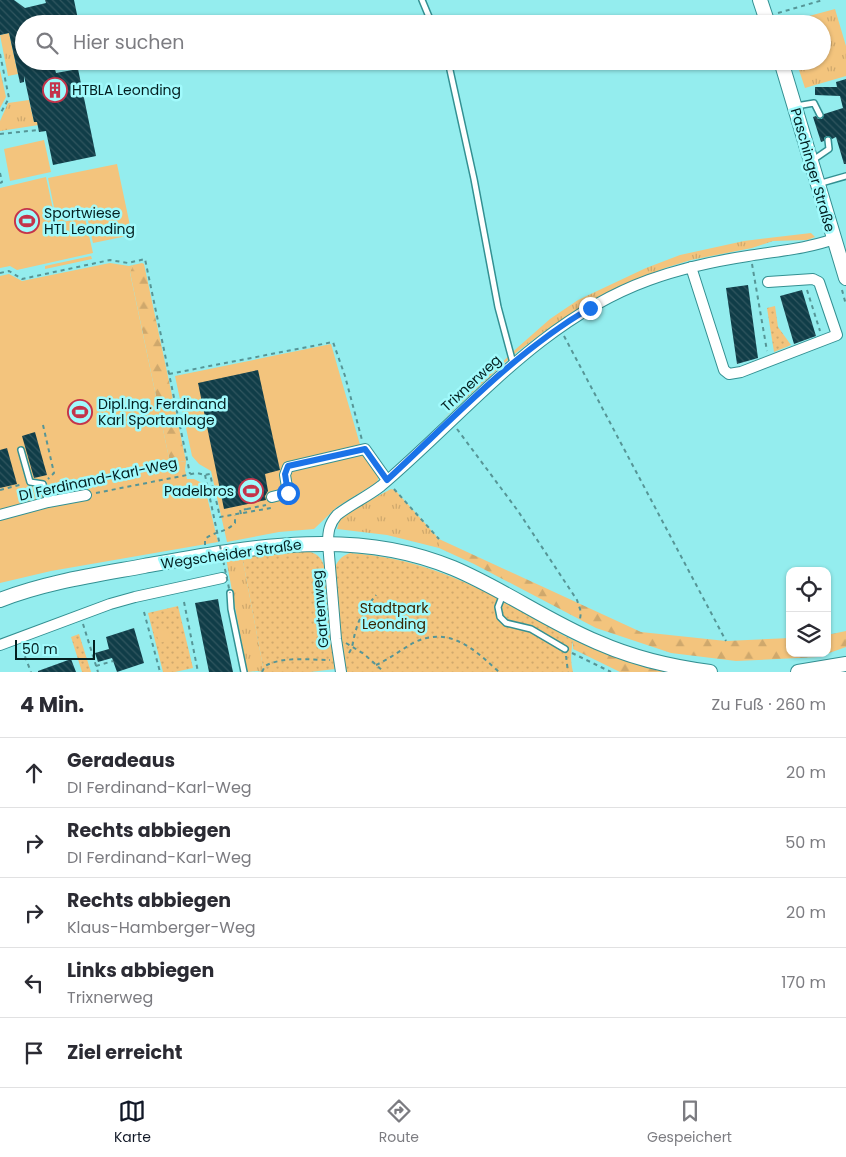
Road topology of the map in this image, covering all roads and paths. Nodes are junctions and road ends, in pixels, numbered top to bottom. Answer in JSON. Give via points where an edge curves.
{"nodes":[{"id":1,"x":422,"y":0,"type":"edge"},
{"id":2,"x":760,"y":0,"type":"edge"},
{"id":3,"x":823,"y":0,"type":"edge"},
{"id":4,"x":428,"y":15,"type":"edge"},
{"id":5,"x":769,"y":15,"type":"edge"},
{"id":6,"x":783,"y":15,"type":"edge"},
{"id":7,"x":0,"y":54,"type":"edge"},
{"id":8,"x":450,"y":70,"type":"edge"},
{"id":9,"x":784,"y":70,"type":"edge"},
{"id":10,"x":795,"y":107,"type":"junction"},
{"id":11,"x":0,"y":114,"type":"edge"},
{"id":12,"x":820,"y":115,"type":"dead end"},
{"id":13,"x":38,"y":130,"type":"dead end"},
{"id":14,"x":0,"y":134,"type":"edge"},
{"id":15,"x":828,"y":140,"type":"dead end"},
{"id":16,"x":811,"y":162,"type":"junction"},
{"id":17,"x":0,"y":173,"type":"edge"},
{"id":18,"x":846,"y":176,"type":"edge"},
{"id":19,"x":0,"y":183,"type":"edge"},
{"id":20,"x":817,"y":184,"type":"junction"},
{"id":21,"x":834,"y":239,"type":"junction"},
{"id":22,"x":691,"y":267,"type":"junction"},
{"id":23,"x":752,"y":267,"type":"dead end"},
{"id":24,"x":0,"y":273,"type":"edge"},
{"id":25,"x":846,"y":278,"type":"edge"},
{"id":26,"x":804,"y":280,"type":"junction"},
{"id":27,"x":768,"y":282,"type":"dead end"},
{"id":28,"x":560,"y":328,"type":"junction"},
{"id":29,"x":823,"y":340,"type":"junction"},
{"id":30,"x":769,"y":361,"type":"junction"},
{"id":31,"x":513,"y":363,"type":"junction"},
{"id":32,"x":169,"y":374,"type":"junction"},
{"id":33,"x":450,"y":421,"type":"junction"},
{"id":34,"x":43,"y":425,"type":"dead end"},
{"id":35,"x":365,"y":449,"type":"junction"},
{"id":36,"x":21,"y":450,"type":"dead end"},
{"id":37,"x":190,"y":474,"type":"junction"},
{"id":38,"x":205,"y":475,"type":"junction"},
{"id":39,"x":387,"y":480,"type":"junction"},
{"id":40,"x":30,"y":482,"type":"junction"},
{"id":41,"x":43,"y":484,"type":"junction"},
{"id":42,"x":0,"y":490,"type":"edge"},
{"id":43,"x":395,"y":490,"type":"dead end"},
{"id":44,"x":86,"y":495,"type":"joint"},
{"id":45,"x":272,"y":497,"type":"dead end"},
{"id":46,"x":48,"y":502,"type":"junction"},
{"id":47,"x":246,"y":504,"type":"dead end"},
{"id":48,"x":247,"y":509,"type":"junction"},
{"id":49,"x":241,"y":514,"type":"junction"},
{"id":50,"x":0,"y":515,"type":"edge"},
{"id":51,"x":235,"y":515,"type":"junction"},
{"id":52,"x":439,"y":539,"type":"dead end"},
{"id":53,"x":328,"y":543,"type":"junction"},
{"id":54,"x":205,"y":547,"type":"dead end"},
{"id":55,"x":222,"y":578,"type":"dead end"},
{"id":56,"x":230,"y":593,"type":"joint"},
{"id":57,"x":503,"y":593,"type":"junction"},
{"id":58,"x":376,"y":595,"type":"dead end"},
{"id":59,"x":0,"y":600,"type":"edge"},
{"id":60,"x":184,"y":602,"type":"dead end"},
{"id":61,"x":144,"y":612,"type":"dead end"},
{"id":62,"x":80,"y":614,"type":"junction"},
{"id":63,"x":580,"y":619,"type":"dead end"},
{"id":64,"x":17,"y":638,"type":"junction"},
{"id":65,"x":336,"y":640,"type":"junction"},
{"id":66,"x":726,"y":641,"type":"dead end"},
{"id":67,"x":0,"y":645,"type":"edge"},
{"id":68,"x":353,"y":646,"type":"junction"},
{"id":69,"x":565,"y":650,"type":"joint"},
{"id":70,"x":335,"y":660,"type":"dead end"},
{"id":71,"x":113,"y":661,"type":"dead end"},
{"id":72,"x":846,"y":664,"type":"edge"},
{"id":73,"x":376,"y":665,"type":"junction"},
{"id":74,"x":96,"y":666,"type":"junction"},
{"id":75,"x":31,"y":672,"type":"edge"},
{"id":76,"x":98,"y":672,"type":"edge"},
{"id":77,"x":160,"y":672,"type":"edge"},
{"id":78,"x":198,"y":672,"type":"edge"},
{"id":79,"x":244,"y":672,"type":"edge"},
{"id":80,"x":262,"y":672,"type":"edge"},
{"id":81,"x":341,"y":672,"type":"edge"},
{"id":82,"x":384,"y":672,"type":"edge"},
{"id":83,"x":499,"y":672,"type":"edge"},
{"id":84,"x":611,"y":672,"type":"edge"},
{"id":85,"x":710,"y":672,"type":"edge"},
{"id":86,"x":798,"y":672,"type":"edge"}],
"edges":[{"from":1,"to":4,"type":"lane"},
{"from":2,"to":5,"type":"street"},
{"from":3,"to":6,"type":"path"},
{"from":7,"to":11,"type":"path","via":[[9,98]]},
{"from":8,"to":31,"type":"lane","via":[[498,307]]},
{"from":9,"to":10,"type":"street","name":"Paschinger Straße"},
{"from":10,"to":12,"type":"lane","via":[[814,103]]},
{"from":10,"to":16,"type":"street","name":"Paschinger Straße"},
{"from":13,"to":14,"type":"path"},
{"from":15,"to":16,"type":"lane","via":[[829,149]]},
{"from":16,"to":20,"type":"street","name":"Paschinger Straße"},
{"from":17,"to":19,"type":"path"},
{"from":18,"to":20,"type":"lane"},
{"from":20,"to":21,"type":"street","name":"Paschinger Straße"},
{"from":21,"to":22,"type":"street","name":"Trixnerweg","via":[[814,246]]},
{"from":21,"to":25,"type":"street","name":"Paschinger Straße"},
{"from":22,"to":28,"type":"street","name":"Trixnerweg","via":[[626,290]]},
{"from":22,"to":30,"type":"street","via":[[724,370],[729,374],[741,372]]},
{"from":23,"to":30,"type":"path"},
{"from":24,"to":32,"type":"path","name":"DI Ferdinand-Karl-Weg","via":[[9,271],[22,279],[110,260],[128,263],[145,260]]},
{"from":26,"to":27,"type":"street"},
{"from":26,"to":29,"type":"path"},
{"from":26,"to":29,"type":"street","via":[[819,282],[822,288],[836,335]]},
{"from":28,"to":31,"type":"street","name":"Trixnerweg"},
{"from":28,"to":66,"type":"path"},
{"from":29,"to":30,"type":"street"},
{"from":31,"to":33,"type":"street","name":"Trixnerweg"},
{"from":32,"to":35,"type":"path","via":[[333,342]]},
{"from":32,"to":37,"type":"path","name":"DI Ferdinand-Karl-Weg"},
{"from":33,"to":39,"type":"street","name":"Trixnerweg"},
{"from":33,"to":63,"type":"path","via":[[518,511],[572,593],[581,612]]},
{"from":34,"to":41,"type":"path","via":[[54,473]]},
{"from":35,"to":39,"type":"street"},
{"from":35,"to":45,"type":"street","via":[[288,466],[285,474],[288,493]]},
{"from":36,"to":40,"type":"lane"},
{"from":37,"to":38,"type":"path"},
{"from":37,"to":44,"type":"path","name":"DI Ferdinand-Karl-Weg"},
{"from":38,"to":51,"type":"path","via":[[210,474],[220,518]]},
{"from":38,"to":56,"type":"path","bridge":true},
{"from":39,"to":53,"type":"street","name":"Trixnerweg","via":[[337,515],[329,529]]},
{"from":40,"to":41,"type":"lane"},
{"from":40,"to":42,"type":"path"},
{"from":41,"to":46,"type":"lane"},
{"from":43,"to":52,"type":"path"},
{"from":44,"to":46,"type":"street","name":"DI Ferdinand-Karl-Weg"},
{"from":46,"to":50,"type":"street","name":"DI Ferdinand-Karl-Weg"},
{"from":47,"to":48,"type":"path"},
{"from":48,"to":49,"type":"path","via":[[240,510]]},
{"from":48,"to":49,"type":"path","via":[[273,504],[274,507]]},
{"from":49,"to":51,"type":"path"},
{"from":51,"to":54,"type":"path","via":[[235,524],[228,530],[210,534],[205,539]]},
{"from":53,"to":57,"type":"street","name":"Wegscheider Straße","via":[[377,547],[427,558]]},
{"from":53,"to":59,"type":"street","name":"Wegscheider Straße","via":[[279,545],[160,564],[68,580]]},
{"from":53,"to":65,"type":"street","name":"Gartenweg"},
{"from":55,"to":62,"type":"street","via":[[135,597]]},
{"from":56,"to":79,"type":"lane"},
{"from":57,"to":69,"type":"lane","via":[[498,608],[506,623],[531,629]]},
{"from":57,"to":85,"type":"street","name":"Wegscheider Straße","via":[[613,649],[669,666]]},
{"from":58,"to":68,"type":"path","via":[[355,630]]},
{"from":60,"to":78,"type":"path"},
{"from":61,"to":77,"type":"path"},
{"from":62,"to":64,"type":"street"},
{"from":62,"to":74,"type":"path"},
{"from":64,"to":67,"type":"street"},
{"from":64,"to":75,"type":"path"},
{"from":65,"to":68,"type":"path"},
{"from":65,"to":81,"type":"street","name":"Gartenweg"},
{"from":68,"to":73,"type":"path"},
{"from":69,"to":84,"type":"path"},
{"from":70,"to":80,"type":"path","via":[[273,663],[265,666]]},
{"from":71,"to":74,"type":"path"},
{"from":72,"to":86,"type":"street"},
{"from":73,"to":82,"type":"path"},
{"from":73,"to":83,"type":"path","via":[[414,643],[442,637],[462,642]]},
{"from":74,"to":76,"type":"path"}]}
